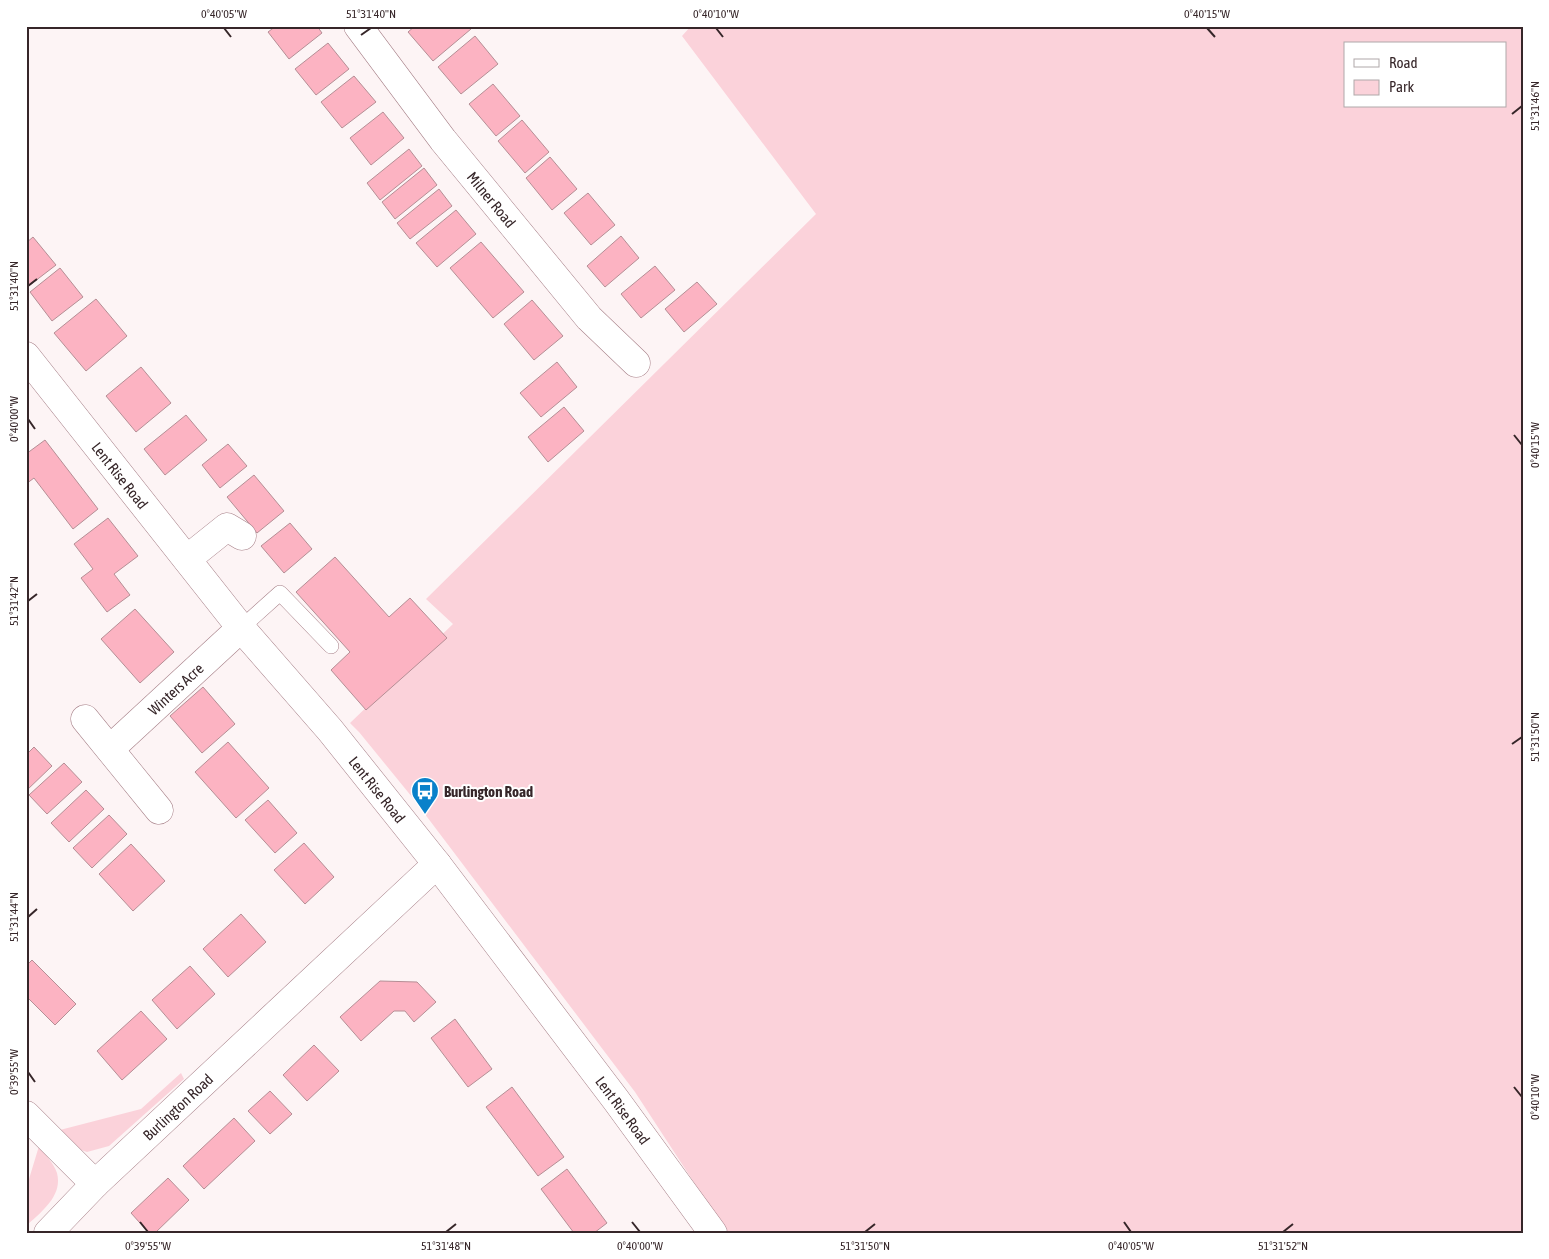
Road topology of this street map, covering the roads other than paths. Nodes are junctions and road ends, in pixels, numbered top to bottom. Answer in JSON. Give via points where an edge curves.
{"nodes":[{"id":1,"x":358,"y":26,"type":"edge"},
{"id":2,"x":26,"y":356,"type":"edge"},
{"id":3,"x":636,"y":363,"type":"dead end"},
{"id":4,"x":231,"y":525,"type":"dead end"},
{"id":5,"x":187,"y":559,"type":"junction"},
{"id":6,"x":241,"y":628,"type":"junction"},
{"id":7,"x":331,"y":646,"type":"dead end"},
{"id":8,"x":84,"y":719,"type":"dead end"},
{"id":9,"x":110,"y":749,"type":"junction"},
{"id":10,"x":158,"y":810,"type":"dead end"},
{"id":11,"x":437,"y":864,"type":"junction"},
{"id":12,"x":26,"y":1115,"type":"edge"},
{"id":13,"x":95,"y":1184,"type":"junction"},
{"id":14,"x":48,"y":1233,"type":"edge"},
{"id":15,"x":713,"y":1233,"type":"edge"}],
"edges":[{"from":1,"to":3,"type":"street","name":"Milner Road","via":[[444,140],[589,318]]},
{"from":2,"to":5,"type":"street","name":"Lent Rise Road"},
{"from":4,"to":5,"type":"street"},
{"from":5,"to":6,"type":"street","name":"Lent Rise Road"},
{"from":6,"to":7,"type":"lane","via":[[280,594]]},
{"from":6,"to":9,"type":"street","name":"Winters Acre"},
{"from":6,"to":11,"type":"street","name":"Lent Rise Road","via":[[330,730]]},
{"from":8,"to":9,"type":"street"},
{"from":9,"to":10,"type":"street"},
{"from":11,"to":13,"type":"street","name":"Burlington Road"},
{"from":11,"to":15,"type":"street","name":"Lent Rise Road"},
{"from":12,"to":13,"type":"street"},
{"from":13,"to":14,"type":"street","name":"Burlington Road"}]}
